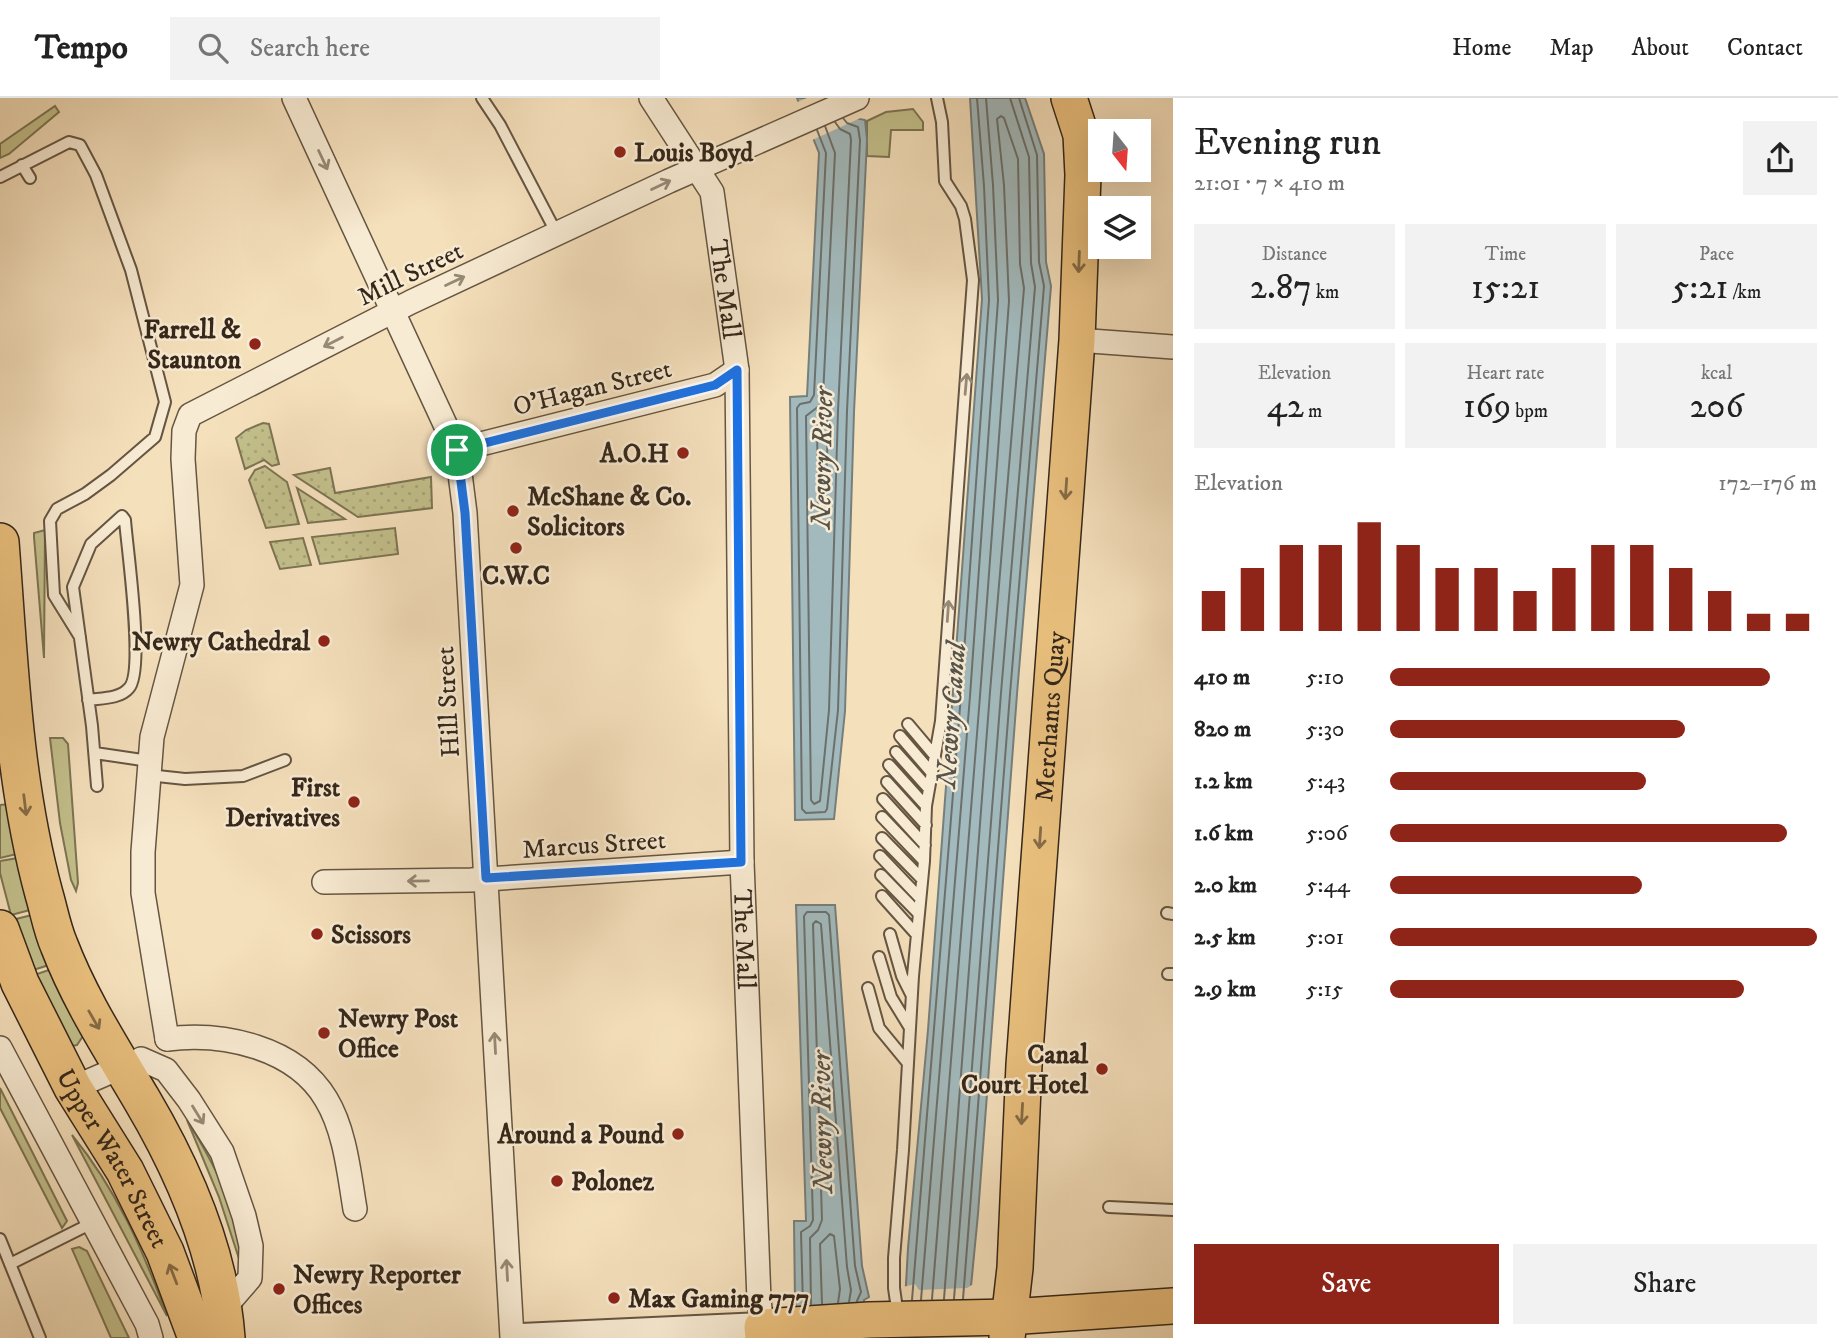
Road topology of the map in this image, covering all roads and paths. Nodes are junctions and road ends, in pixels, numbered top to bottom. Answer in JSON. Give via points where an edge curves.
{"nodes":[{"id":1,"x":294,"y":98,"type":"edge"},
{"id":2,"x":482,"y":98,"type":"edge"},
{"id":3,"x":651,"y":98,"type":"edge"},
{"id":4,"x":858,"y":98,"type":"edge"},
{"id":5,"x":937,"y":98,"type":"edge"},
{"id":6,"x":1069,"y":98,"type":"edge"},
{"id":7,"x":22,"y":165,"type":"junction"},
{"id":8,"x":698,"y":168,"type":"junction"},
{"id":9,"x":0,"y":177,"type":"edge"},
{"id":10,"x":30,"y":178,"type":"dead end"},
{"id":11,"x":557,"y":234,"type":"junction"},
{"id":12,"x":393,"y":310,"type":"junction"},
{"id":13,"x":1077,"y":340,"type":"junction"},
{"id":14,"x":1173,"y":348,"type":"edge"},
{"id":15,"x":737,"y":370,"type":"junction"},
{"id":16,"x":457,"y":450,"type":"junction"},
{"id":17,"x":0,"y":542,"type":"edge"},
{"id":18,"x":80,"y":637,"type":"junction"},
{"id":19,"x":5,"y":679,"type":"edge"},
{"id":20,"x":88,"y":700,"type":"junction"},
{"id":21,"x":908,"y":724,"type":"dead end"},
{"id":22,"x":900,"y":736,"type":"dead end"},
{"id":23,"x":896,"y":752,"type":"dead end"},
{"id":24,"x":95,"y":754,"type":"junction"},
{"id":25,"x":934,"y":756,"type":"junction"},
{"id":26,"x":285,"y":760,"type":"dead end"},
{"id":27,"x":889,"y":765,"type":"dead end"},
{"id":28,"x":149,"y":768,"type":"junction"},
{"id":29,"x":931,"y":772,"type":"junction"},
{"id":30,"x":887,"y":782,"type":"dead end"},
{"id":31,"x":97,"y":786,"type":"dead end"},
{"id":32,"x":929,"y":789,"type":"junction"},
{"id":33,"x":883,"y":799,"type":"dead end"},
{"id":34,"x":926,"y":806,"type":"junction"},
{"id":35,"x":882,"y":817,"type":"dead end"},
{"id":36,"x":926,"y":825,"type":"junction"},
{"id":37,"x":882,"y":838,"type":"dead end"},
{"id":38,"x":925,"y":845,"type":"junction"},
{"id":39,"x":880,"y":856,"type":"dead end"},
{"id":40,"x":924,"y":861,"type":"junction"},
{"id":41,"x":741,"y":862,"type":"junction"},
{"id":42,"x":881,"y":875,"type":"dead end"},
{"id":43,"x":486,"y":878,"type":"junction"},
{"id":44,"x":922,"y":878,"type":"junction"},
{"id":45,"x":324,"y":883,"type":"dead end"},
{"id":46,"x":881,"y":896,"type":"dead end"},
{"id":47,"x":920,"y":898,"type":"junction"},
{"id":48,"x":919,"y":914,"type":"junction"},
{"id":49,"x":0,"y":929,"type":"edge"},
{"id":50,"x":890,"y":934,"type":"dead end"},
{"id":51,"x":917,"y":935,"type":"junction"},
{"id":52,"x":879,"y":957,"type":"dead end"},
{"id":53,"x":868,"y":988,"type":"dead end"},
{"id":54,"x":912,"y":996,"type":"junction"},
{"id":55,"x":910,"y":1028,"type":"junction"},
{"id":56,"x":167,"y":1039,"type":"junction"},
{"id":57,"x":0,"y":1048,"type":"edge"},
{"id":58,"x":131,"y":1062,"type":"junction"},
{"id":59,"x":907,"y":1062,"type":"junction"},
{"id":60,"x":73,"y":1088,"type":"junction"},
{"id":61,"x":1109,"y":1207,"type":"dead end"},
{"id":62,"x":355,"y":1209,"type":"dead end"},
{"id":63,"x":1173,"y":1210,"type":"edge"},
{"id":64,"x":94,"y":1222,"type":"junction"},
{"id":65,"x":0,"y":1239,"type":"edge"},
{"id":66,"x":10,"y":1264,"type":"junction"},
{"id":67,"x":1173,"y":1306,"type":"edge"},
{"id":68,"x":890,"y":1319,"type":"junction"},
{"id":69,"x":225,"y":1323,"type":"edge"},
{"id":70,"x":1008,"y":1328,"type":"edge"},
{"id":71,"x":772,"y":1330,"type":"edge"},
{"id":72,"x":40,"y":1338,"type":"edge"},
{"id":73,"x":151,"y":1338,"type":"edge"},
{"id":74,"x":197,"y":1338,"type":"edge"},
{"id":75,"x":512,"y":1338,"type":"edge"},
{"id":76,"x":521,"y":1338,"type":"edge"}],
"edges":[{"from":1,"to":12,"type":"street","name":"Hill Street","one_way":true},
{"from":2,"to":11,"type":"lane"},
{"from":3,"to":8,"type":"street","name":"The Mall"},
{"from":4,"to":8,"type":"street","name":"Mill Street"},
{"from":25,"to":5,"type":"lane","one_way":true,"via":[[941,721],[973,280],[965,219],[945,181]]},
{"from":6,"to":13,"type":"main road","name":"Merchants Quay","one_way":true,"via":[[1081,135],[1083,175]]},
{"from":7,"to":9,"type":"lane"},
{"from":7,"to":10,"type":"lane"},
{"from":7,"to":18,"type":"lane","via":[[69,142],[80,145],[96,175],[131,271],[165,402],[155,437],[108,470],[85,494],[57,509],[50,521],[54,595]]},
{"from":11,"to":8,"type":"street","name":"Mill Street","one_way":true},
{"from":8,"to":15,"type":"street","name":"The Mall","via":[[712,192]]},
{"from":12,"to":11,"type":"street","name":"Mill Street","one_way":true},
{"from":12,"to":16,"type":"street","name":"Hill Street"},
{"from":12,"to":28,"type":"street","name":"Mill Street","one_way":true,"via":[[190,415],[183,459],[192,584],[152,737]]},
{"from":13,"to":14,"type":"street"},
{"from":13,"to":70,"type":"main road","name":"Merchants Quay","one_way":true},
{"from":15,"to":16,"type":"street","name":"O'Hagan Street","via":[[715,385]]},
{"from":15,"to":41,"type":"street","name":"The Mall"},
{"from":16,"to":43,"type":"street","name":"Hill Street","via":[[465,513]]},
{"from":17,"to":19,"type":"highway"},
{"from":18,"to":20,"type":"lane"},
{"from":18,"to":20,"type":"lane","via":[[73,587],[91,544],[122,516],[135,621],[135,673],[130,688],[117,696]]},
{"from":19,"to":58,"type":"highway","one_way":true,"via":[[31,847],[57,942],[77,988]]},
{"from":20,"to":24,"type":"lane"},
{"from":21,"to":25,"type":"lane"},
{"from":22,"to":29,"type":"lane"},
{"from":23,"to":32,"type":"lane"},
{"from":24,"to":28,"type":"lane"},
{"from":24,"to":31,"type":"lane"},
{"from":25,"to":29,"type":"lane"},
{"from":26,"to":28,"type":"lane","via":[[243,776],[185,779]]},
{"from":27,"to":34,"type":"lane"},
{"from":28,"to":56,"type":"street","via":[[143,893]]},
{"from":29,"to":32,"type":"lane"},
{"from":30,"to":36,"type":"lane"},
{"from":32,"to":34,"type":"lane"},
{"from":33,"to":38,"type":"lane"},
{"from":34,"to":36,"type":"lane"},
{"from":35,"to":40,"type":"lane"},
{"from":36,"to":38,"type":"lane"},
{"from":37,"to":44,"type":"lane"},
{"from":38,"to":40,"type":"lane"},
{"from":39,"to":47,"type":"lane"},
{"from":40,"to":44,"type":"lane"},
{"from":41,"to":43,"type":"street","name":"Marcus Street"},
{"from":41,"to":71,"type":"street","name":"The Mall","via":[[759,1300]]},
{"from":42,"to":48,"type":"lane"},
{"from":43,"to":45,"type":"street","name":"Marcus Street","one_way":true},
{"from":75,"to":43,"type":"street","name":"Hill Street","one_way":true},
{"from":44,"to":47,"type":"lane"},
{"from":46,"to":51,"type":"lane"},
{"from":47,"to":48,"type":"lane"},
{"from":48,"to":51,"type":"lane"},
{"from":49,"to":60,"type":"highway","name":"Upper Water Street","via":[[19,983]]},
{"from":50,"to":54,"type":"lane"},
{"from":51,"to":54,"type":"lane"},
{"from":52,"to":55,"type":"lane","via":[[891,997]]},
{"from":53,"to":59,"type":"lane","via":[[879,1028]]},
{"from":54,"to":55,"type":"lane"},
{"from":55,"to":59,"type":"lane"},
{"from":56,"to":58,"type":"street"},
{"from":56,"to":62,"type":"street","via":[[242,1042],[283,1058],[311,1078],[327,1100],[345,1149]]},
{"from":57,"to":64,"type":"street"},
{"from":58,"to":60,"type":"street"},
{"from":58,"to":69,"type":"highway","one_way":true,"via":[[191,1198]]},
{"from":59,"to":68,"type":"lane"},
{"from":74,"to":60,"type":"highway","name":"Upper Water Street","one_way":true,"via":[[165,1252],[125,1171]]},
{"from":61,"to":63,"type":"lane"},
{"from":64,"to":66,"type":"lane"},
{"from":64,"to":73,"type":"street"},
{"from":65,"to":66,"type":"lane"},
{"from":66,"to":72,"type":"lane"},
{"from":67,"to":70,"type":"main road"},
{"from":68,"to":70,"type":"main road","via":[[974,1317]]},
{"from":68,"to":71,"type":"main road"},
{"from":71,"to":76,"type":"street"}]}
